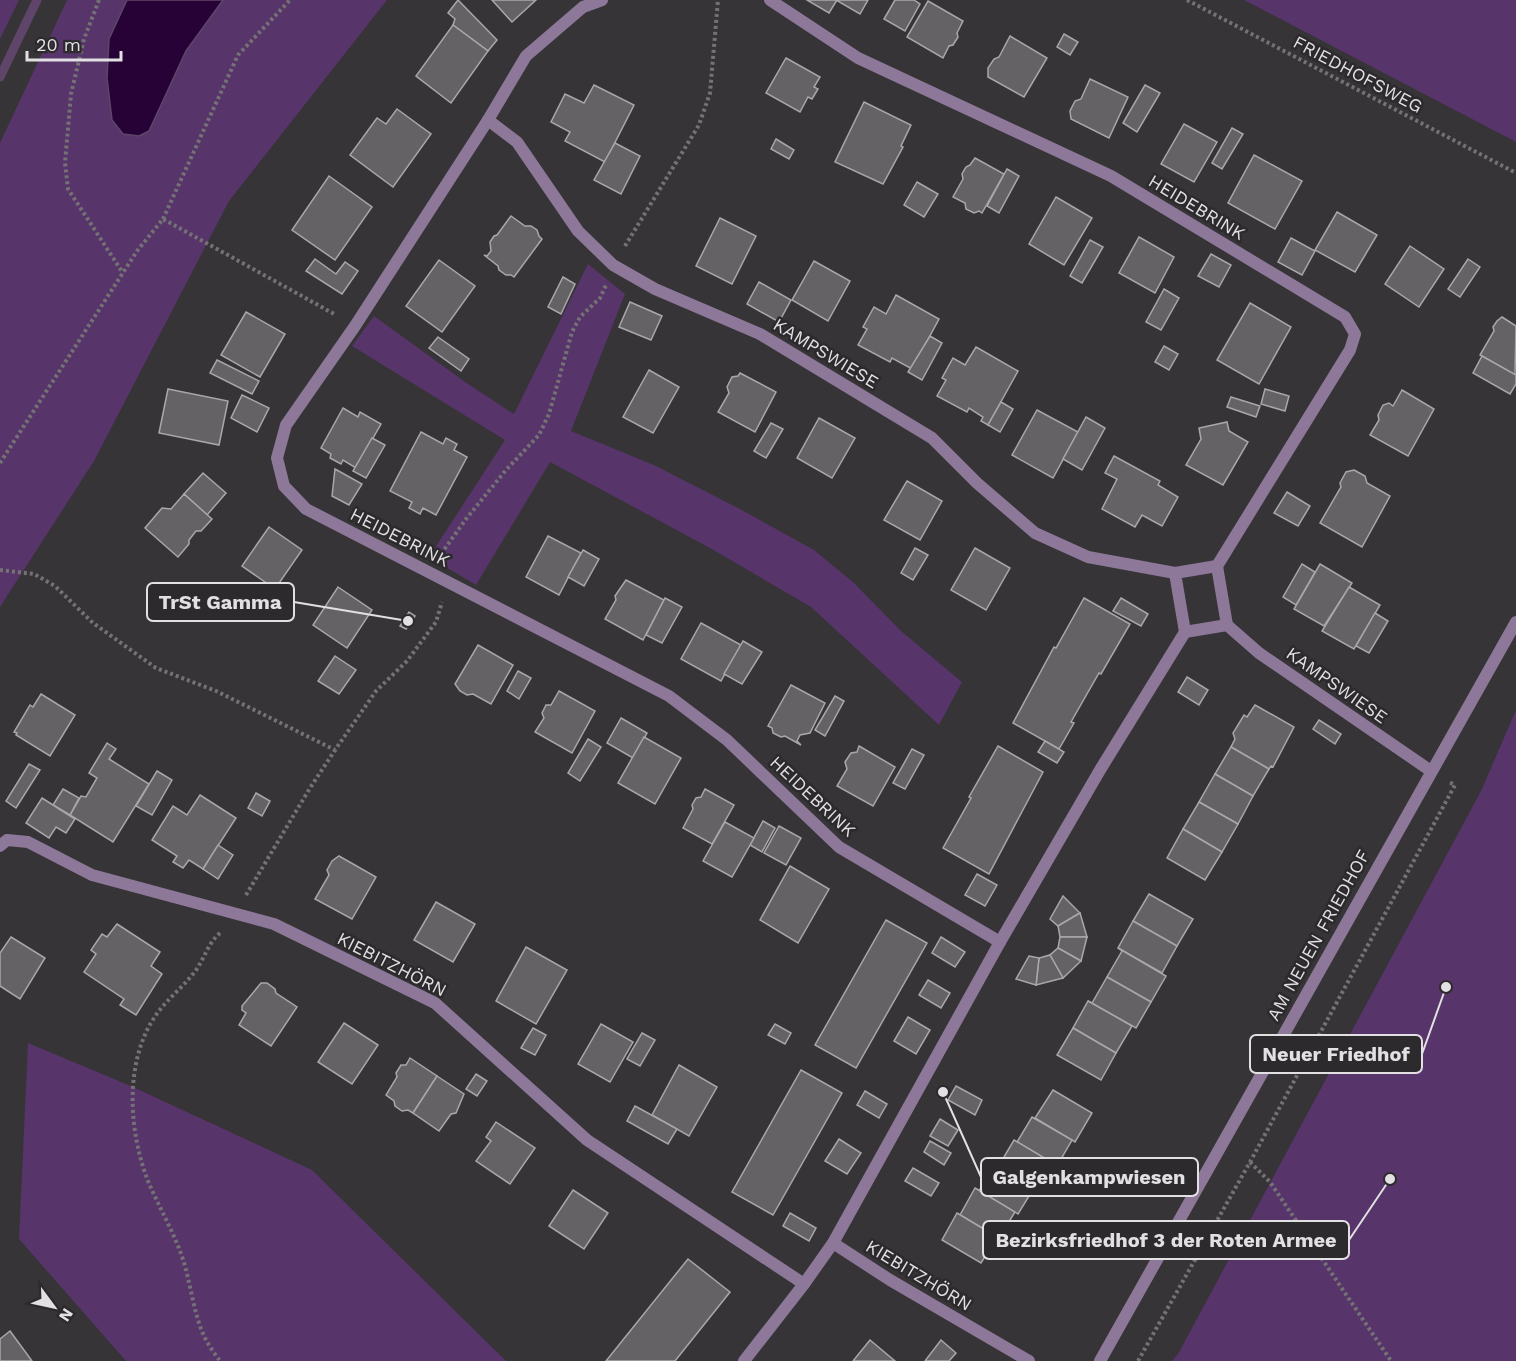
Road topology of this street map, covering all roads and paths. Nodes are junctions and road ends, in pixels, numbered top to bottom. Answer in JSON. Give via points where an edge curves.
{"nodes":[{"id":1,"x":99,"y":0,"type":"edge"},
{"id":2,"x":290,"y":0,"type":"edge"},
{"id":3,"x":602,"y":0,"type":"edge"},
{"id":4,"x":718,"y":0,"type":"edge"},
{"id":5,"x":770,"y":0,"type":"edge"},
{"id":6,"x":1187,"y":0,"type":"edge"},
{"id":7,"x":488,"y":120,"type":"junction"},
{"id":8,"x":1516,"y":173,"type":"edge"},
{"id":9,"x":163,"y":219,"type":"junction"},
{"id":10,"x":613,"y":265,"type":"junction"},
{"id":11,"x":123,"y":273,"type":"junction"},
{"id":12,"x":356,"y":326,"type":"junction"},
{"id":13,"x":0,"y":463,"type":"edge"},
{"id":14,"x":1217,"y":566,"type":"junction"},
{"id":15,"x":0,"y":570,"type":"edge"},
{"id":16,"x":1175,"y":573,"type":"junction"},
{"id":17,"x":440,"y":578,"type":"junction"},
{"id":18,"x":1516,"y":622,"type":"edge"},
{"id":19,"x":1227,"y":625,"type":"junction"},
{"id":20,"x":1185,"y":632,"type":"junction"},
{"id":21,"x":335,"y":750,"type":"junction"},
{"id":22,"x":1431,"y":771,"type":"junction"},
{"id":23,"x":0,"y":846,"type":"edge"},
{"id":24,"x":233,"y":914,"type":"junction"},
{"id":25,"x":1000,"y":942,"type":"junction"},
{"id":26,"x":1250,"y":1162,"type":"junction"},
{"id":27,"x":832,"y":1243,"type":"junction"},
{"id":28,"x":804,"y":1284,"type":"junction"},
{"id":29,"x":220,"y":1361,"type":"edge"},
{"id":30,"x":744,"y":1361,"type":"edge"},
{"id":31,"x":1029,"y":1361,"type":"edge"},
{"id":32,"x":1100,"y":1361,"type":"edge"},
{"id":33,"x":1138,"y":1361,"type":"edge"},
{"id":34,"x":1391,"y":1361,"type":"edge"}],
"edges":[{"from":1,"to":11,"type":"path","via":[[84,39],[71,94],[66,172],[68,189]]},
{"from":2,"to":9,"type":"path","via":[[238,55]]},
{"from":3,"to":7,"type":"street","name":"HEIDEBRINK","via":[[583,7],[526,56]]},
{"from":4,"to":10,"type":"path","via":[[710,93],[699,125]]},
{"from":5,"to":14,"type":"street","name":"HEIDEBRINK","via":[[858,58],[1111,176],[1345,316],[1355,334],[1350,350]]},
{"from":6,"to":8,"type":"path","name":"FRIEDHOFSWEG"},
{"from":7,"to":10,"type":"street","name":"KAMPSWIESE","via":[[517,142],[578,231]]},
{"from":7,"to":12,"type":"street","name":"HEIDEBRINK"},
{"from":9,"to":11,"type":"path"},
{"from":9,"to":12,"type":"path"},
{"from":10,"to":16,"type":"street","name":"KAMPSWIESE","via":[[655,289],[760,334],[932,438],[1035,533],[1088,557]]},
{"from":10,"to":17,"type":"path","via":[[600,298],[580,317],[572,332],[549,414],[539,435],[506,470],[440,556]]},
{"from":11,"to":13,"type":"path"},
{"from":12,"to":17,"type":"street","name":"HEIDEBRINK","via":[[286,425],[277,459],[284,486],[306,509]]},
{"from":14,"to":16,"type":"street"},
{"from":14,"to":19,"type":"street"},
{"from":15,"to":21,"type":"path","via":[[34,574],[55,586],[93,623],[156,668],[216,691]]},
{"from":16,"to":20,"type":"street"},
{"from":17,"to":21,"type":"path","via":[[442,604],[436,622],[407,661],[376,691]]},
{"from":17,"to":25,"type":"street","name":"HEIDEBRINK","via":[[669,696],[727,740],[838,847]]},
{"from":18,"to":22,"type":"street","name":"AM NEUEN FRIEDHOF"},
{"from":19,"to":20,"type":"street"},
{"from":19,"to":22,"type":"street","name":"KAMPSWIESE","via":[[1259,654]]},
{"from":20,"to":25,"type":"street"},
{"from":21,"to":24,"type":"path"},
{"from":22,"to":26,"type":"path","via":[[1455,785]]},
{"from":22,"to":32,"type":"street","name":"AM NEUEN FRIEDHOF"},
{"from":23,"to":24,"type":"street","name":"KIEBITZHÖRN","via":[[6,840],[28,842],[92,875]]},
{"from":24,"to":28,"type":"street","name":"KIEBITZHÖRN","via":[[274,924],[435,1003],[587,1140]]},
{"from":24,"to":29,"type":"path","via":[[211,940],[194,973],[154,1018],[141,1044],[133,1087],[134,1130],[146,1173],[183,1259],[205,1339]]},
{"from":25,"to":27,"type":"street"},
{"from":26,"to":33,"type":"path"},
{"from":26,"to":34,"type":"path","via":[[1270,1182]]},
{"from":27,"to":28,"type":"street"},
{"from":27,"to":31,"type":"street","name":"KIEBITZHÖRN"},
{"from":28,"to":30,"type":"street"}]}
